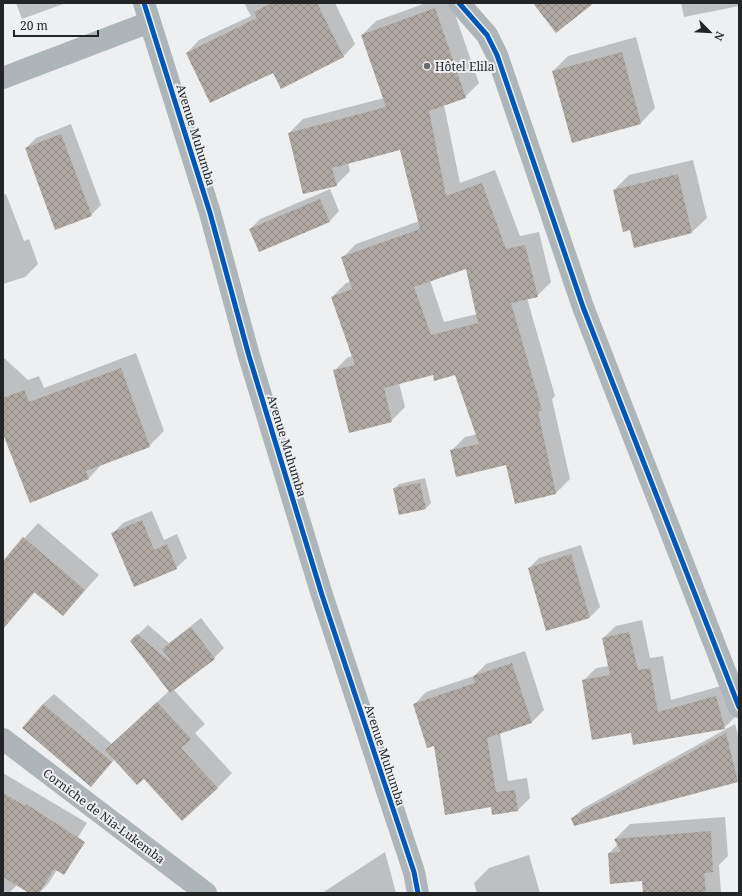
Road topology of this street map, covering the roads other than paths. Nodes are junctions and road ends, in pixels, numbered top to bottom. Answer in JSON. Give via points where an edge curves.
{"nodes":[{"id":1,"x":459,"y":3,"type":"edge"},
{"id":2,"x":147,"y":12,"type":"edge"},
{"id":3,"x":3,"y":78,"type":"edge"},
{"id":4,"x":739,"y":707,"type":"edge"},
{"id":5,"x":3,"y":739,"type":"edge"},
{"id":6,"x":206,"y":893,"type":"edge"},
{"id":7,"x":418,"y":893,"type":"edge"}],
"edges":[{"from":1,"to":4,"type":"street","via":[[487,35],[497,55],[583,307]]},
{"from":2,"to":3,"type":"street"},
{"from":2,"to":7,"type":"street","name":"Avenue Muhumba","via":[[210,212],[249,356],[322,595],[414,872]]},
{"from":5,"to":6,"type":"street","name":"Corniche de Nia-Lukemba"}]}
